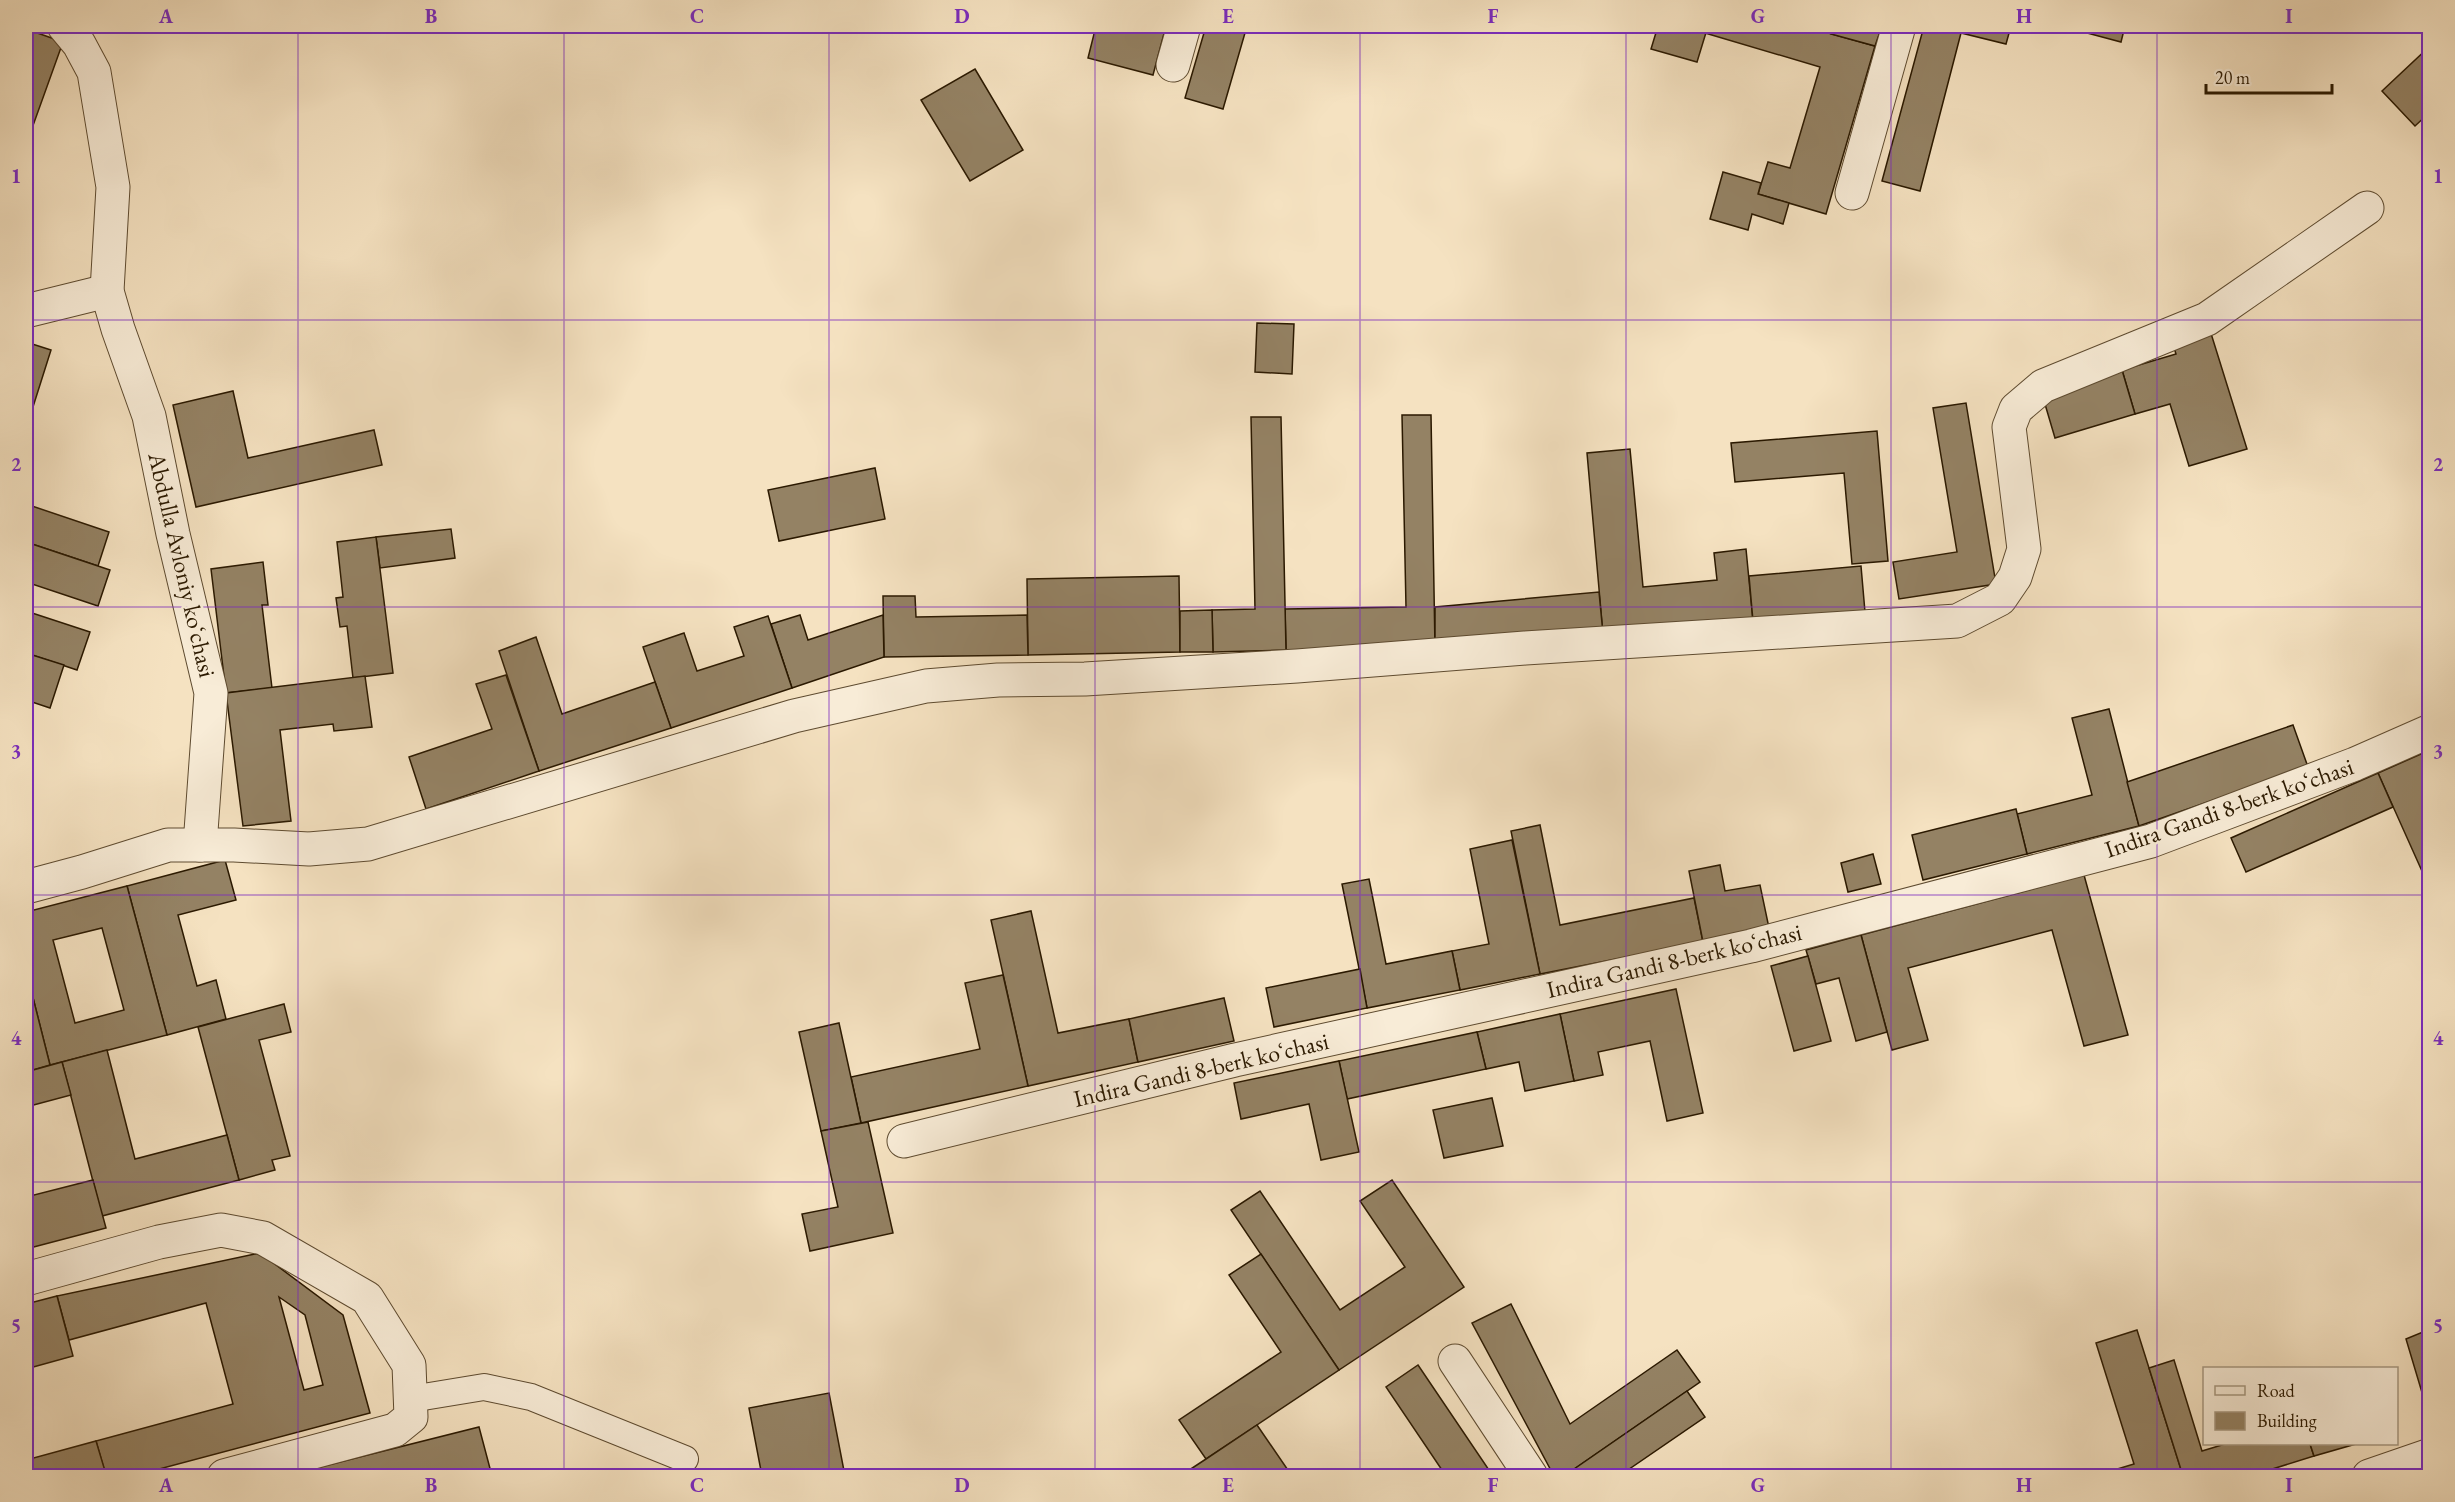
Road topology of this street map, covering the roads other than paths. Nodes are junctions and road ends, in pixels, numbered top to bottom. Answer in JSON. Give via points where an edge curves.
{"nodes":[{"id":1,"x":64,"y":26,"type":"edge"},
{"id":2,"x":1184,"y":26,"type":"edge"},
{"id":3,"x":1899,"y":26,"type":"edge"},
{"id":4,"x":1173,"y":65,"type":"dead end"},
{"id":5,"x":1852,"y":193,"type":"dead end"},
{"id":6,"x":2367,"y":208,"type":"dead end"},
{"id":7,"x":107,"y":291,"type":"junction"},
{"id":8,"x":26,"y":311,"type":"edge"},
{"id":9,"x":2430,"y":731,"type":"edge"},
{"id":10,"x":200,"y":845,"type":"junction"},
{"id":11,"x":26,"y":887,"type":"edge"},
{"id":12,"x":904,"y":1141,"type":"dead end"},
{"id":13,"x":26,"y":1279,"type":"edge"},
{"id":14,"x":1455,"y":1360,"type":"dead end"},
{"id":15,"x":411,"y":1399,"type":"junction"},
{"id":16,"x":2430,"y":1455,"type":"edge"},
{"id":17,"x":686,"y":1459,"type":"dead end"},
{"id":18,"x":224,"y":1476,"type":"edge"},
{"id":19,"x":1531,"y":1476,"type":"edge"},
{"id":20,"x":2368,"y":1476,"type":"edge"}],
"edges":[{"from":1,"to":7,"type":"street","name":"Abdulla Avloniy koʻchasi","via":[[94,72],[113,187]]},
{"from":2,"to":4,"type":"street"},
{"from":3,"to":5,"type":"street"},
{"from":6,"to":10,"type":"street","via":[[2207,319],[2043,386],[2016,409],[2009,427],[2024,549],[2015,577],[2000,599],[1958,621],[1273,668],[926,686],[794,716],[368,844],[309,849]]},
{"from":7,"to":8,"type":"street"},
{"from":7,"to":10,"type":"street","name":"Abdulla Avloniy koʻchasi","via":[[149,416],[211,693]]},
{"from":9,"to":12,"type":"street","name":"Indira Gandi 8-berk koʻchasi","via":[[2355,764],[2151,841],[1751,946],[1235,1060]]},
{"from":10,"to":11,"type":"street","via":[[168,845]]},
{"from":13,"to":15,"type":"street","via":[[159,1242],[222,1230],[263,1238],[367,1298],[409,1365]]},
{"from":14,"to":19,"type":"street"},
{"from":15,"to":17,"type":"lane","via":[[484,1387],[531,1397]]},
{"from":15,"to":18,"type":"street","via":[[411,1417],[395,1430]]},
{"from":16,"to":20,"type":"street"}]}
